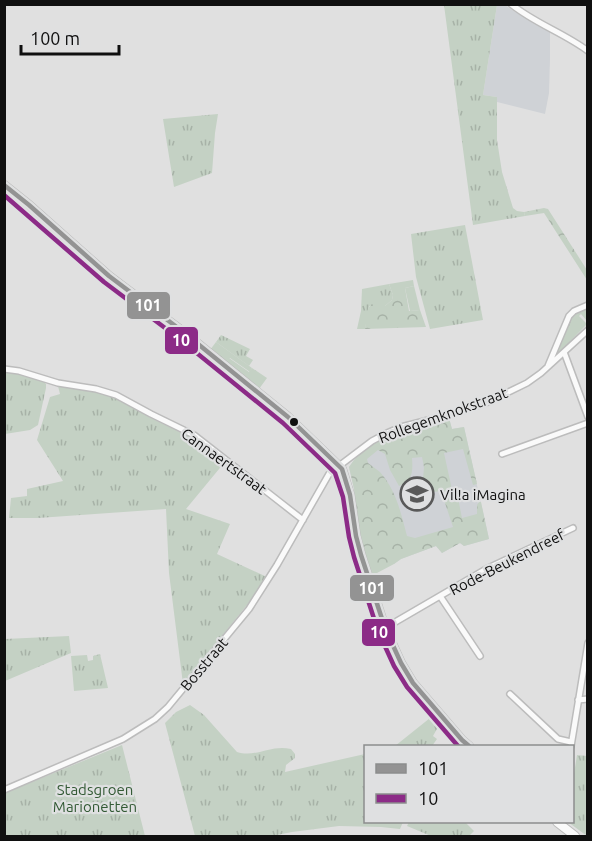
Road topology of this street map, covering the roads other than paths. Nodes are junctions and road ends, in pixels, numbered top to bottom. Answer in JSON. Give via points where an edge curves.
{"nodes":[{"id":1,"x":511,"y":4,"type":"edge"},
{"id":2,"x":588,"y":51,"type":"edge"},
{"id":3,"x":4,"y":185,"type":"edge"},
{"id":4,"x":588,"y":305,"type":"edge"},
{"id":5,"x":588,"y":330,"type":"edge"},
{"id":6,"x":564,"y":352,"type":"junction"},
{"id":7,"x":548,"y":367,"type":"junction"},
{"id":8,"x":4,"y":369,"type":"edge"},
{"id":9,"x":587,"y":410,"type":"edge"},
{"id":10,"x":588,"y":417,"type":"edge"},
{"id":11,"x":588,"y":423,"type":"edge"},
{"id":12,"x":502,"y":454,"type":"dead end"},
{"id":13,"x":339,"y":466,"type":"junction"},
{"id":14,"x":303,"y":520,"type":"junction"},
{"id":15,"x":573,"y":528,"type":"dead end"},
{"id":16,"x":440,"y":596,"type":"junction"},
{"id":17,"x":385,"y":628,"type":"junction"},
{"id":18,"x":588,"y":643,"type":"edge"},
{"id":19,"x":480,"y":656,"type":"dead end"},
{"id":20,"x":510,"y":694,"type":"dead end"},
{"id":21,"x":588,"y":699,"type":"edge"},
{"id":22,"x":578,"y":700,"type":"junction"},
{"id":23,"x":571,"y":744,"type":"edge"},
{"id":24,"x":466,"y":745,"type":"edge"},
{"id":25,"x":4,"y":790,"type":"edge"},
{"id":26,"x":558,"y":823,"type":"edge"},
{"id":27,"x":575,"y":837,"type":"edge"}],
"edges":[{"from":1,"to":2,"type":"street"},
{"from":3,"to":13,"type":"street","via":[[108,276],[288,417]]},
{"from":4,"to":7,"type":"street","via":[[569,316]]},
{"from":5,"to":6,"type":"street","name":"Rollegemknokstraat"},
{"from":6,"to":7,"type":"street","name":"Rollegemknokstraat"},
{"from":6,"to":9,"type":"street"},
{"from":7,"to":13,"type":"street","name":"Rollegemknokstraat","via":[[486,403],[387,433]]},
{"from":8,"to":14,"type":"street","name":"Cannaertstraat","via":[[117,395],[194,435]]},
{"from":9,"to":10,"type":"street"},
{"from":11,"to":12,"type":"street"},
{"from":13,"to":14,"type":"street","name":"Bosstraat","via":[[329,474]]},
{"from":13,"to":17,"type":"street","via":[[348,483],[358,545]]},
{"from":14,"to":25,"type":"street","name":"Bosstraat","via":[[249,609],[155,719],[112,744]]},
{"from":15,"to":16,"type":"street","name":"Rode-Beukendreef","via":[[488,568]]},
{"from":16,"to":17,"type":"street","name":"Rode-Beukendreef"},
{"from":16,"to":19,"type":"street","name":"Rode-Beukendreef"},
{"from":17,"to":24,"type":"street","via":[[414,683]]},
{"from":18,"to":22,"type":"street"},
{"from":20,"to":23,"type":"street","via":[[558,739]]},
{"from":21,"to":22,"type":"street"},
{"from":22,"to":23,"type":"street"},
{"from":26,"to":27,"type":"street"}]}
